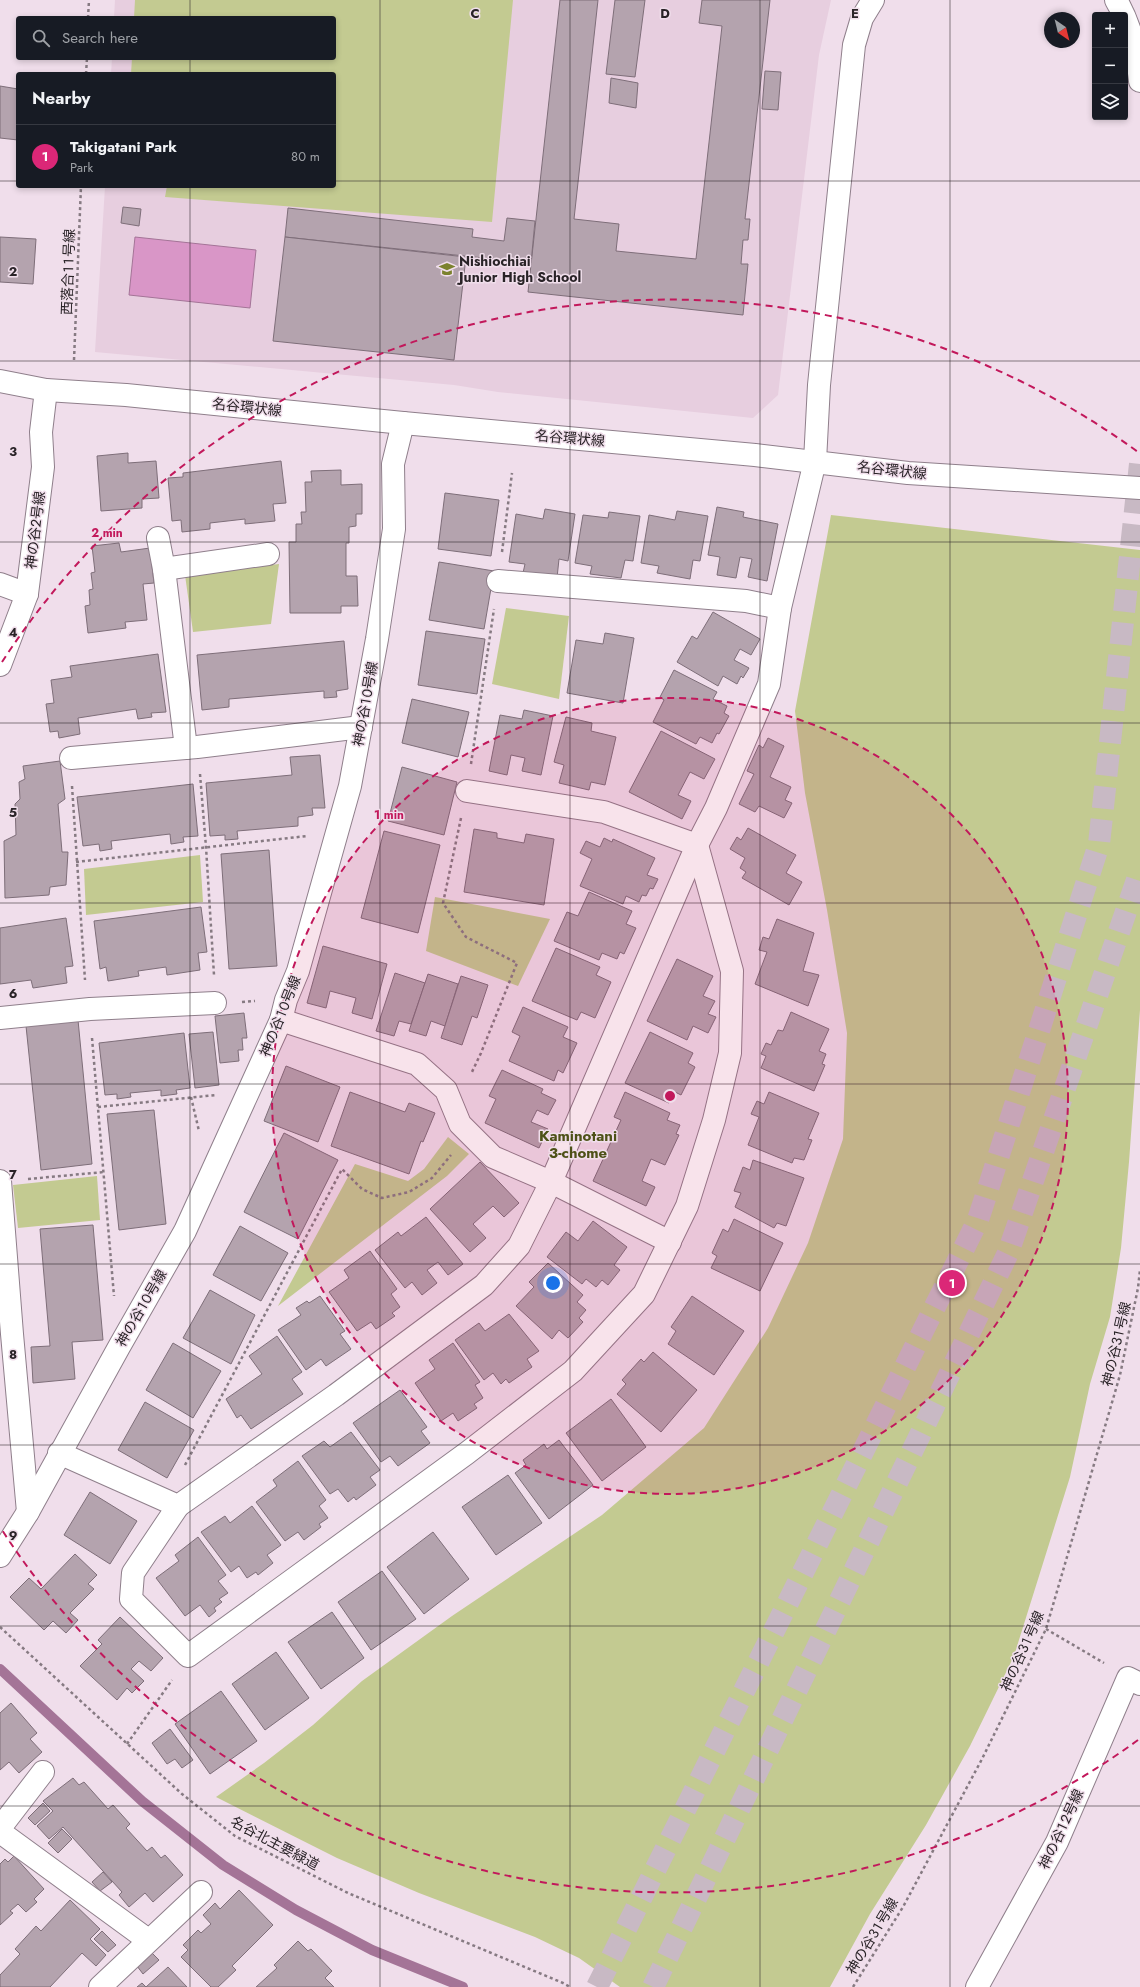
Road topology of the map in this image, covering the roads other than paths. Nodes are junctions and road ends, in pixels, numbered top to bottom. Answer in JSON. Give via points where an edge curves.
{"nodes":[{"id":1,"x":873,"y":0,"type":"edge"},
{"id":2,"x":1116,"y":0,"type":"edge"},
{"id":3,"x":1140,"y":81,"type":"edge"},
{"id":4,"x":0,"y":381,"type":"edge"},
{"id":5,"x":46,"y":390,"type":"junction"},
{"id":6,"x":403,"y":423,"type":"junction"},
{"id":7,"x":815,"y":461,"type":"junction"},
{"id":8,"x":1140,"y":488,"type":"edge"},
{"id":9,"x":158,"y":538,"type":"dead end"},
{"id":10,"x":268,"y":554,"type":"dead end"},
{"id":11,"x":164,"y":569,"type":"junction"},
{"id":12,"x":498,"y":581,"type":"road end"},
{"id":13,"x":0,"y":584,"type":"edge"},
{"id":14,"x":27,"y":594,"type":"junction"},
{"id":15,"x":780,"y":608,"type":"junction"},
{"id":16,"x":0,"y":665,"type":"edge"},
{"id":17,"x":360,"y":728,"type":"junction"},
{"id":18,"x":192,"y":747,"type":"junction"},
{"id":19,"x":71,"y":758,"type":"road end"},
{"id":20,"x":466,"y":791,"type":"road end"},
{"id":21,"x":696,"y":845,"type":"junction"},
{"id":22,"x":215,"y":1002,"type":"road end"},
{"id":23,"x":283,"y":1010,"type":"junction"},
{"id":24,"x":0,"y":1018,"type":"edge"},
{"id":25,"x":0,"y":1182,"type":"edge"},
{"id":26,"x":551,"y":1182,"type":"junction"},
{"id":27,"x":2,"y":1230,"type":"edge"},
{"id":28,"x":670,"y":1242,"type":"junction"},
{"id":29,"x":6,"y":1335,"type":"edge"},
{"id":30,"x":59,"y":1453,"type":"junction"},
{"id":31,"x":172,"y":1504,"type":"junction"},
{"id":32,"x":28,"y":1512,"type":"junction"},
{"id":33,"x":0,"y":1556,"type":"edge"},
{"id":34,"x":1134,"y":1681,"type":"edge"},
{"id":35,"x":43,"y":1772,"type":"dead end"},
{"id":36,"x":0,"y":1828,"type":"edge"},
{"id":37,"x":0,"y":1832,"type":"edge"},
{"id":38,"x":201,"y":1892,"type":"dead end"},
{"id":39,"x":148,"y":1940,"type":"junction"},
{"id":40,"x":100,"y":1987,"type":"edge"},
{"id":41,"x":977,"y":1987,"type":"edge"}],
"edges":[{"from":1,"to":7,"type":"street","via":[[862,18],[854,45],[819,385]]},
{"from":2,"to":3,"type":"street","via":[[1125,15],[1137,53]]},
{"from":4,"to":5,"type":"street","name":"名谷環状線"},
{"from":5,"to":6,"type":"street","name":"名谷環状線","via":[[126,395]]},
{"from":5,"to":14,"type":"street","name":"神の谷２号線","via":[[41,432],[43,467]]},
{"from":6,"to":7,"type":"street","name":"名谷環状線"},
{"from":6,"to":17,"type":"street","name":"神の谷１０号線","via":[[394,464],[394,528]]},
{"from":7,"to":8,"type":"street","name":"名谷環状線","via":[[908,473]]},
{"from":7,"to":15,"type":"street"},
{"from":9,"to":11,"type":"street"},
{"from":10,"to":11,"type":"street"},
{"from":11,"to":18,"type":"street"},
{"from":12,"to":15,"type":"street","via":[[746,601]]},
{"from":13,"to":14,"type":"street"},
{"from":14,"to":16,"type":"street","name":"神の谷２号線"},
{"from":15,"to":21,"type":"street","via":[[769,684],[716,808]]},
{"from":17,"to":18,"type":"street"},
{"from":17,"to":23,"type":"street","name":"神の谷１０号線","via":[[350,786],[298,971]]},
{"from":18,"to":19,"type":"street"},
{"from":20,"to":21,"type":"street","via":[[604,812]]},
{"from":21,"to":26,"type":"street"},
{"from":21,"to":28,"type":"street","via":[[732,971],[730,1053],[714,1120],[689,1199]]},
{"from":22,"to":24,"type":"street","via":[[90,1009]]},
{"from":23,"to":26,"type":"street","via":[[417,1064],[446,1090],[460,1124],[493,1157]]},
{"from":23,"to":30,"type":"street","name":"神の谷１０号線","via":[[185,1231]]},
{"from":25,"to":27,"type":"street"},
{"from":26,"to":28,"type":"street"},
{"from":26,"to":31,"type":"street","via":[[519,1246],[484,1286],[336,1395]]},
{"from":27,"to":29,"type":"street"},
{"from":28,"to":31,"type":"street","via":[[644,1294],[573,1371],[467,1452],[188,1656],[131,1599],[133,1574]]},
{"from":29,"to":32,"type":"street"},
{"from":30,"to":31,"type":"street"},
{"from":30,"to":32,"type":"street","name":"神の谷１０号線"},
{"from":32,"to":33,"type":"street","name":"神の谷１０号線"},
{"from":34,"to":41,"type":"street","name":"神の谷１２号線","via":[[1056,1842]]},
{"from":35,"to":36,"type":"street"},
{"from":37,"to":39,"type":"street"},
{"from":38,"to":39,"type":"street"},
{"from":39,"to":40,"type":"street"}]}
